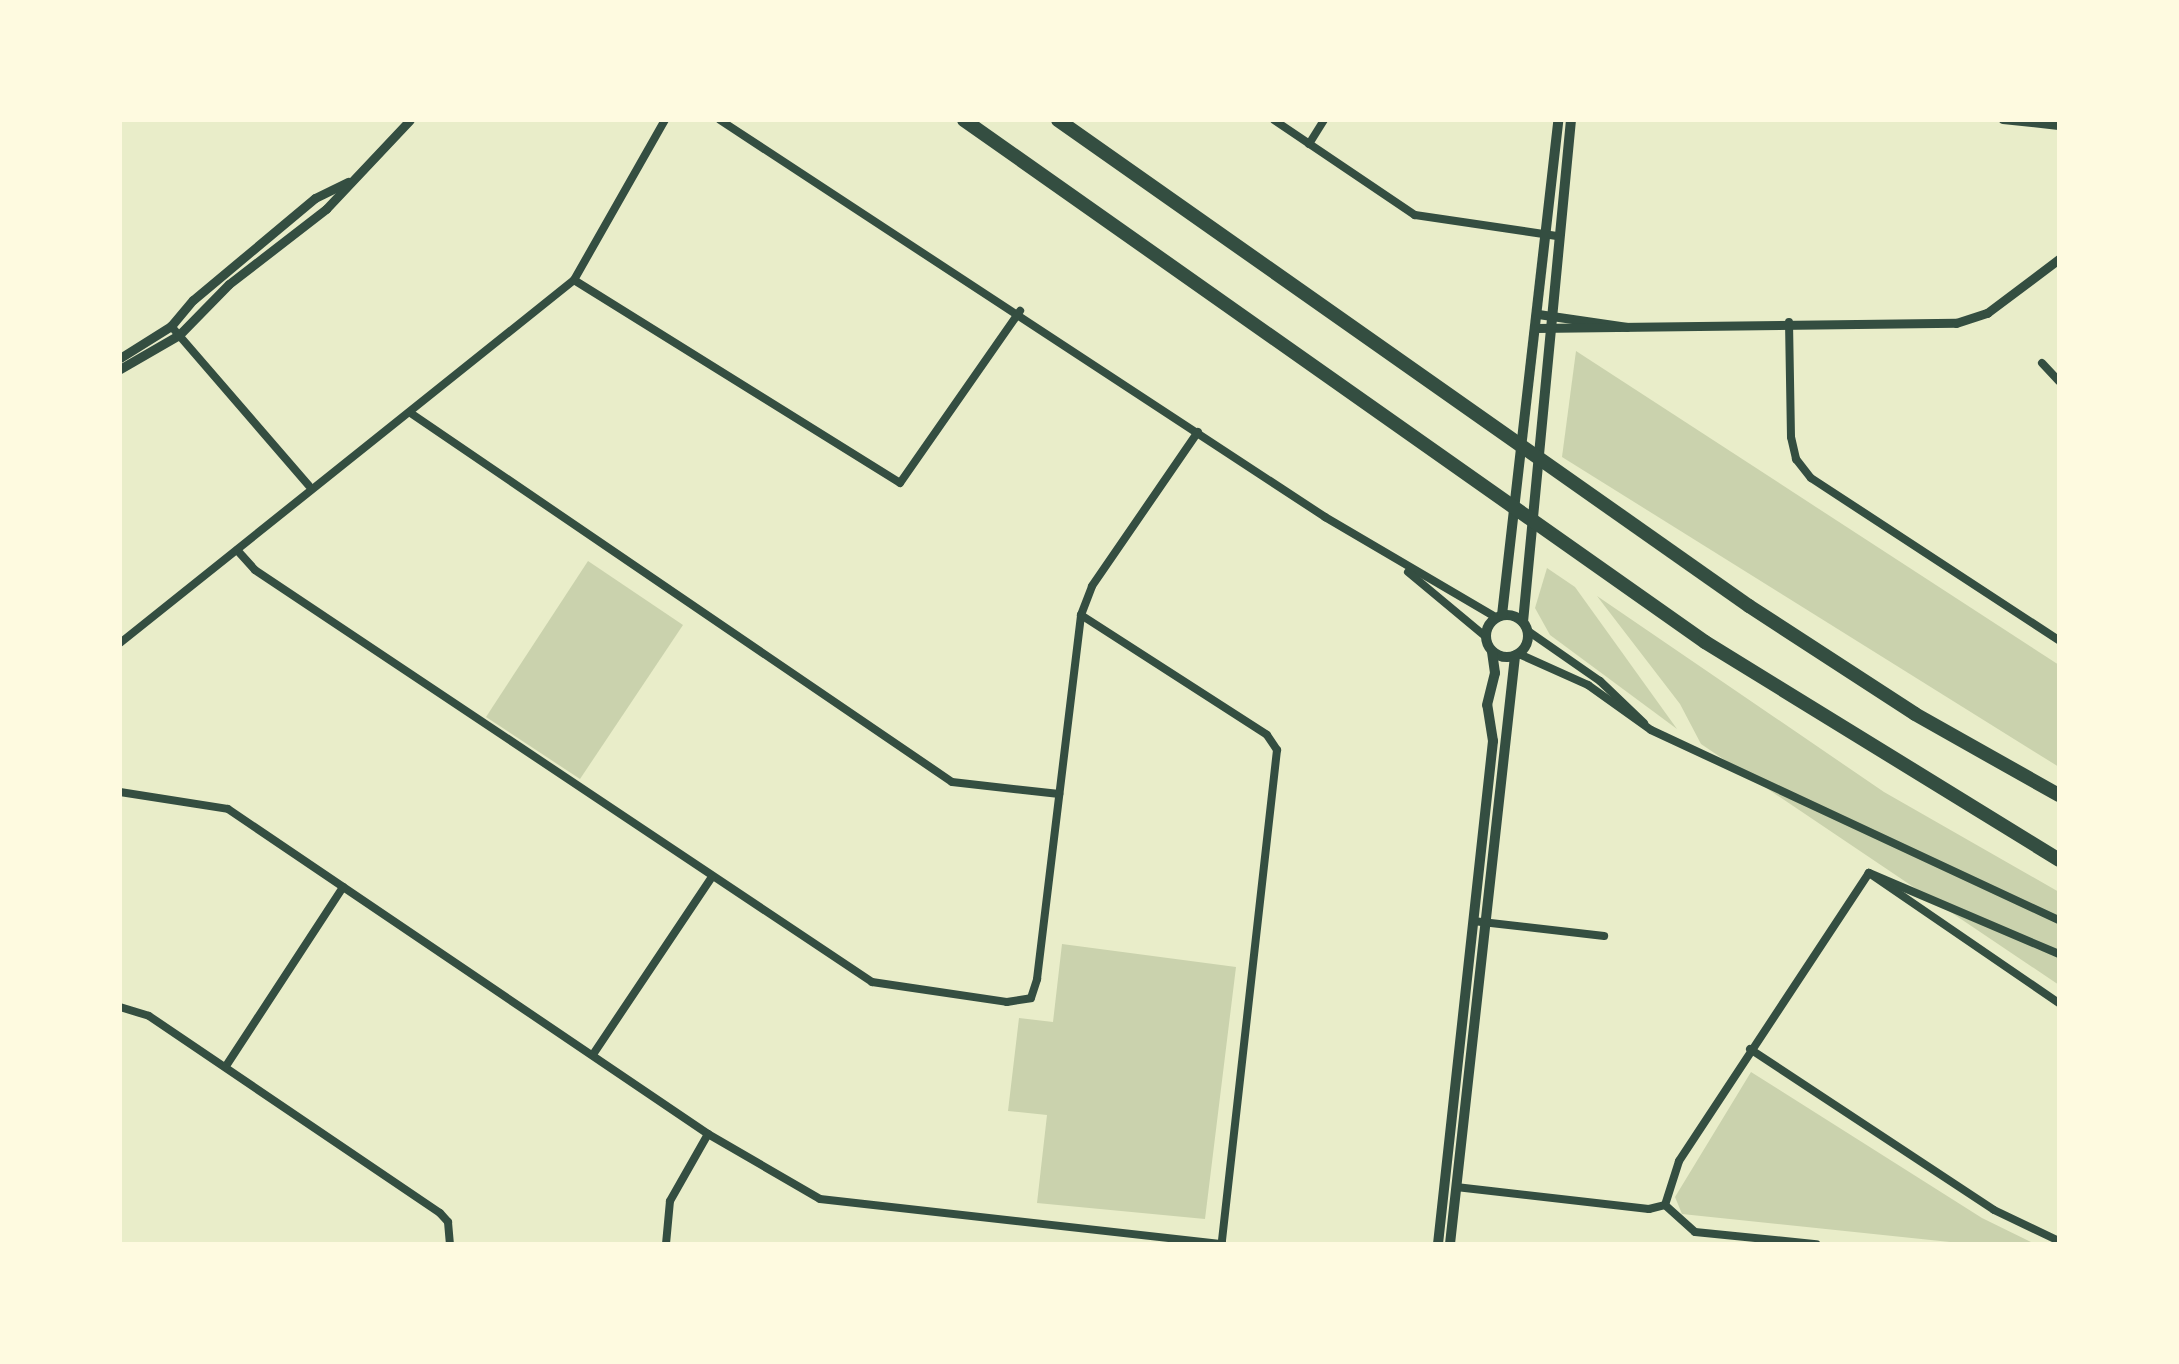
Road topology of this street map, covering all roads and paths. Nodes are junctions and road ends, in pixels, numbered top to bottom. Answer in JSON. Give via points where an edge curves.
{"nodes":[{"id":1,"x":410,"y":120,"type":"edge"},
{"id":2,"x":666,"y":120,"type":"edge"},
{"id":3,"x":720,"y":120,"type":"edge"},
{"id":4,"x":964,"y":120,"type":"edge"},
{"id":5,"x":1058,"y":120,"type":"edge"},
{"id":6,"x":1274,"y":120,"type":"edge"},
{"id":7,"x":1324,"y":120,"type":"edge"},
{"id":8,"x":1558,"y":120,"type":"edge"},
{"id":9,"x":1570,"y":120,"type":"edge"},
{"id":10,"x":2002,"y":120,"type":"edge"},
{"id":11,"x":2059,"y":126,"type":"edge"},
{"id":12,"x":1309,"y":144,"type":"junction"},
{"id":13,"x":1552,"y":235,"type":"junction"},
{"id":14,"x":2059,"y":259,"type":"edge"},
{"id":15,"x":574,"y":280,"type":"junction"},
{"id":16,"x":1020,"y":312,"type":"junction"},
{"id":17,"x":1789,"y":322,"type":"junction"},
{"id":18,"x":1545,"y":325,"type":"junction"},
{"id":19,"x":175,"y":331,"type":"junction"},
{"id":20,"x":120,"y":358,"type":"edge"},
{"id":21,"x":2042,"y":362,"type":"dead end"},
{"id":22,"x":120,"y":369,"type":"edge"},
{"id":23,"x":2059,"y":381,"type":"edge"},
{"id":24,"x":412,"y":414,"type":"junction"},
{"id":25,"x":1198,"y":432,"type":"junction"},
{"id":26,"x":308,"y":486,"type":"junction"},
{"id":27,"x":238,"y":550,"type":"junction"},
{"id":28,"x":1402,"y":566,"type":"junction"},
{"id":29,"x":1080,"y":615,"type":"junction"},
{"id":30,"x":1499,"y":617,"type":"junction"},
{"id":31,"x":1525,"y":626,"type":"junction"},
{"id":32,"x":1486,"y":637,"type":"junction"},
{"id":33,"x":2059,"y":640,"type":"edge"},
{"id":34,"x":120,"y":643,"type":"edge"},
{"id":35,"x":1492,"y":652,"type":"junction"},
{"id":36,"x":1517,"y":655,"type":"junction"},
{"id":37,"x":1650,"y":730,"type":"junction"},
{"id":38,"x":120,"y":792,"type":"edge"},
{"id":39,"x":1059,"y":794,"type":"junction"},
{"id":40,"x":2059,"y":795,"type":"edge"},
{"id":41,"x":2059,"y":860,"type":"edge"},
{"id":42,"x":1869,"y":872,"type":"junction"},
{"id":43,"x":711,"y":878,"type":"junction"},
{"id":44,"x":343,"y":887,"type":"junction"},
{"id":45,"x":2059,"y":920,"type":"edge"},
{"id":46,"x":1478,"y":922,"type":"junction"},
{"id":47,"x":1604,"y":936,"type":"dead end"},
{"id":48,"x":2059,"y":954,"type":"edge"},
{"id":49,"x":2059,"y":1002,"type":"edge"},
{"id":50,"x":120,"y":1007,"type":"edge"},
{"id":51,"x":1750,"y":1050,"type":"junction"},
{"id":52,"x":594,"y":1053,"type":"junction"},
{"id":53,"x":226,"y":1066,"type":"junction"},
{"id":54,"x":708,"y":1134,"type":"junction"},
{"id":55,"x":1456,"y":1188,"type":"junction"},
{"id":56,"x":1665,"y":1205,"type":"junction"},
{"id":57,"x":2059,"y":1242,"type":"edge"},
{"id":58,"x":450,"y":1244,"type":"edge"},
{"id":59,"x":666,"y":1244,"type":"edge"},
{"id":60,"x":1222,"y":1244,"type":"edge"},
{"id":61,"x":1438,"y":1244,"type":"edge"},
{"id":62,"x":1450,"y":1244,"type":"edge"},
{"id":63,"x":1816,"y":1244,"type":"edge"}],
"edges":[{"from":1,"to":19,"type":"street","via":[[331,204],[268,246]]},
{"from":2,"to":15,"type":"street"},
{"from":3,"to":16,"type":"street"},
{"from":4,"to":41,"type":"highway","via":[[1564,545],[1882,756]]},
{"from":5,"to":40,"type":"highway","via":[[1574,487],[1915,714]]},
{"from":6,"to":12,"type":"street"},
{"from":7,"to":12,"type":"street"},
{"from":8,"to":13,"type":"main road"},
{"from":9,"to":13,"type":"main road"},
{"from":10,"to":11,"type":"street"},
{"from":12,"to":13,"type":"street","via":[[1415,215]]},
{"from":13,"to":18,"type":"main road"},
{"from":13,"to":18,"type":"main road","via":[[1538,314]]},
{"from":14,"to":17,"type":"street","via":[[1987,313],[1956,323]]},
{"from":15,"to":16,"type":"street","via":[[900,483]]},
{"from":15,"to":24,"type":"street"},
{"from":16,"to":25,"type":"street"},
{"from":17,"to":18,"type":"street"},
{"from":17,"to":33,"type":"street","via":[[1790,437],[1796,459],[1812,478]]},
{"from":18,"to":30,"type":"main road"},
{"from":18,"to":31,"type":"main road"},
{"from":19,"to":20,"type":"street"},
{"from":19,"to":22,"type":"street"},
{"from":19,"to":26,"type":"street"},
{"from":21,"to":23,"type":"street"},
{"from":24,"to":26,"type":"street"},
{"from":24,"to":39,"type":"street","via":[[952,782]]},
{"from":25,"to":28,"type":"street"},
{"from":25,"to":29,"type":"street","via":[[1092,586]]},
{"from":26,"to":27,"type":"street"},
{"from":27,"to":34,"type":"street"},
{"from":27,"to":43,"type":"street","via":[[255,570]]},
{"from":28,"to":30,"type":"street"},
{"from":28,"to":32,"type":"street"},
{"from":29,"to":39,"type":"street"},
{"from":29,"to":60,"type":"street","via":[[1267,736],[1276,750]]},
{"from":30,"to":31,"type":"main road"},
{"from":30,"to":32,"type":"main road"},
{"from":31,"to":36,"type":"main road"},
{"from":31,"to":37,"type":"street","via":[[1600,681]]},
{"from":32,"to":35,"type":"main road"},
{"from":35,"to":36,"type":"main road"},
{"from":35,"to":46,"type":"main road","via":[[1495,673],[1486,705],[1493,741]]},
{"from":36,"to":37,"type":"street","via":[[1588,685]]},
{"from":36,"to":46,"type":"main road"},
{"from":37,"to":45,"type":"street"},
{"from":38,"to":44,"type":"street","via":[[214,803]]},
{"from":39,"to":43,"type":"street","via":[[1031,998],[894,990]]},
{"from":42,"to":48,"type":"street"},
{"from":42,"to":49,"type":"street"},
{"from":42,"to":51,"type":"street"},
{"from":43,"to":52,"type":"street"},
{"from":44,"to":52,"type":"street"},
{"from":44,"to":53,"type":"street"},
{"from":46,"to":47,"type":"street"},
{"from":46,"to":55,"type":"main road"},
{"from":46,"to":61,"type":"main road"},
{"from":50,"to":53,"type":"street","via":[[149,1016]]},
{"from":51,"to":56,"type":"street","via":[[1679,1162]]},
{"from":51,"to":57,"type":"street","via":[[1994,1210]]},
{"from":52,"to":54,"type":"street"},
{"from":53,"to":58,"type":"street","via":[[440,1212]]},
{"from":54,"to":59,"type":"street","via":[[670,1201]]},
{"from":54,"to":60,"type":"street","via":[[820,1200]]},
{"from":55,"to":56,"type":"street","via":[[1650,1209]]},
{"from":55,"to":62,"type":"main road"},
{"from":56,"to":63,"type":"street","via":[[1695,1232]]}]}
